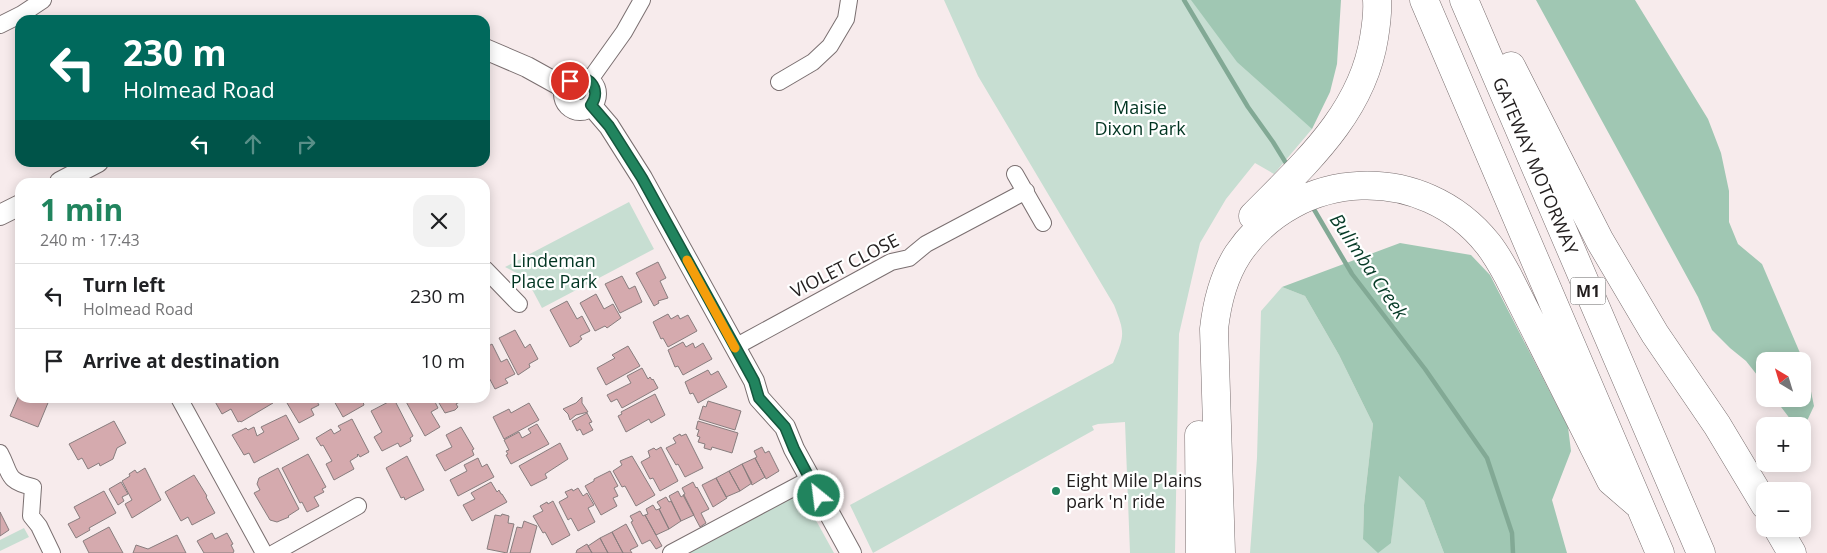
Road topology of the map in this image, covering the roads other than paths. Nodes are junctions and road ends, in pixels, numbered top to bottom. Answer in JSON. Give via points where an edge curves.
{"nodes":[{"id":1,"x":43,"y":0,"type":"edge"},
{"id":2,"x":642,"y":0,"type":"edge"},
{"id":3,"x":849,"y":0,"type":"edge"},
{"id":4,"x":1377,"y":0,"type":"edge"},
{"id":5,"x":1424,"y":0,"type":"edge"},
{"id":6,"x":1464,"y":0,"type":"edge"},
{"id":7,"x":20,"y":15,"type":"edge"},
{"id":8,"x":15,"y":18,"type":"edge"},
{"id":9,"x":0,"y":25,"type":"edge"},
{"id":10,"x":1479,"y":35,"type":"junction"},
{"id":11,"x":490,"y":51,"type":"edge"},
{"id":12,"x":590,"y":81,"type":"junction"},
{"id":13,"x":779,"y":82,"type":"dead end"},
{"id":14,"x":565,"y":88,"type":"junction"},
{"id":15,"x":591,"y":105,"type":"junction"},
{"id":16,"x":89,"y":167,"type":"edge"},
{"id":17,"x":1015,"y":174,"type":"dead end"},
{"id":18,"x":68,"y":178,"type":"edge"},
{"id":19,"x":1026,"y":191,"type":"junction"},
{"id":20,"x":1283,"y":199,"type":"junction"},
{"id":21,"x":15,"y":207,"type":"edge"},
{"id":22,"x":0,"y":215,"type":"edge"},
{"id":23,"x":1043,"y":223,"type":"dead end"},
{"id":24,"x":490,"y":274,"type":"edge"},
{"id":25,"x":519,"y":304,"type":"dead end"},
{"id":26,"x":735,"y":347,"type":"junction"},
{"id":27,"x":182,"y":403,"type":"edge"},
{"id":28,"x":2,"y":457,"type":"edge"},
{"id":29,"x":810,"y":479,"type":"junction"},
{"id":30,"x":1756,"y":490,"type":"edge"},
{"id":31,"x":358,"y":506,"type":"dead end"},
{"id":32,"x":1640,"y":506,"type":"junction"},
{"id":33,"x":1783,"y":537,"type":"edge"},
{"id":34,"x":52,"y":553,"type":"edge"},
{"id":35,"x":264,"y":553,"type":"edge"},
{"id":36,"x":274,"y":553,"type":"edge"},
{"id":37,"x":671,"y":553,"type":"edge"},
{"id":38,"x":851,"y":553,"type":"edge"},
{"id":39,"x":1200,"y":553,"type":"edge"},
{"id":40,"x":1221,"y":553,"type":"edge"},
{"id":41,"x":1660,"y":553,"type":"edge"},
{"id":42,"x":1701,"y":553,"type":"edge"},
{"id":43,"x":1792,"y":553,"type":"edge"}],
"edges":[{"from":1,"to":7,"type":"street"},
{"from":2,"to":12,"type":"street"},
{"from":3,"to":13,"type":"street","via":[[846,19],[830,46],[813,62]]},
{"from":4,"to":20,"type":"highway","via":[[1372,52],[1365,75],[1344,116]]},
{"from":5,"to":32,"type":"highway","name":"GATEWAY MOTORWAY","number":"M1"},
{"from":6,"to":10,"type":"highway","name":"GATEWAY MOTORWAY","number":"M1"},
{"from":8,"to":9,"type":"street"},
{"from":10,"to":30,"type":"highway","via":[[1502,48],[1600,241]]},
{"from":10,"to":42,"type":"highway","name":"GATEWAY MOTORWAY","number":"M1"},
{"from":11,"to":14,"type":"street"},
{"from":12,"to":14,"type":"street","via":[[575,78]]},
{"from":12,"to":15,"type":"street","via":[[596,91]]},
{"from":14,"to":15,"type":"street","via":[[564,98],[573,108],[582,110]]},
{"from":15,"to":26,"type":"street","via":[[609,126],[642,178]]},
{"from":16,"to":18,"type":"street"},
{"from":17,"to":19,"type":"street"},
{"from":19,"to":23,"type":"street"},
{"from":19,"to":26,"type":"street","name":"VIOLET CLOSE","via":[[926,244],[909,258],[884,265]]},
{"from":20,"to":32,"type":"highway","via":[[1358,185],[1392,186],[1445,206],[1476,230],[1489,244],[1508,276],[1611,480]]},
{"from":20,"to":39,"type":"highway","via":[[1229,244],[1218,262],[1204,304],[1200,344]]},
{"from":20,"to":40,"type":"highway","via":[[1238,255],[1216,307],[1214,368]]},
{"from":21,"to":22,"type":"street"},
{"from":24,"to":25,"type":"street"},
{"from":26,"to":29,"type":"street","via":[[754,381],[759,398],[785,427]]},
{"from":27,"to":35,"type":"street"},
{"from":28,"to":34,"type":"street","via":[[28,478],[39,495],[42,501],[39,526]]},
{"from":29,"to":37,"type":"street"},
{"from":29,"to":38,"type":"street"},
{"from":31,"to":36,"type":"street"},
{"from":32,"to":41,"type":"highway","name":"GATEWAY MOTORWAY","number":"M1"},
{"from":33,"to":43,"type":"highway"}]}
